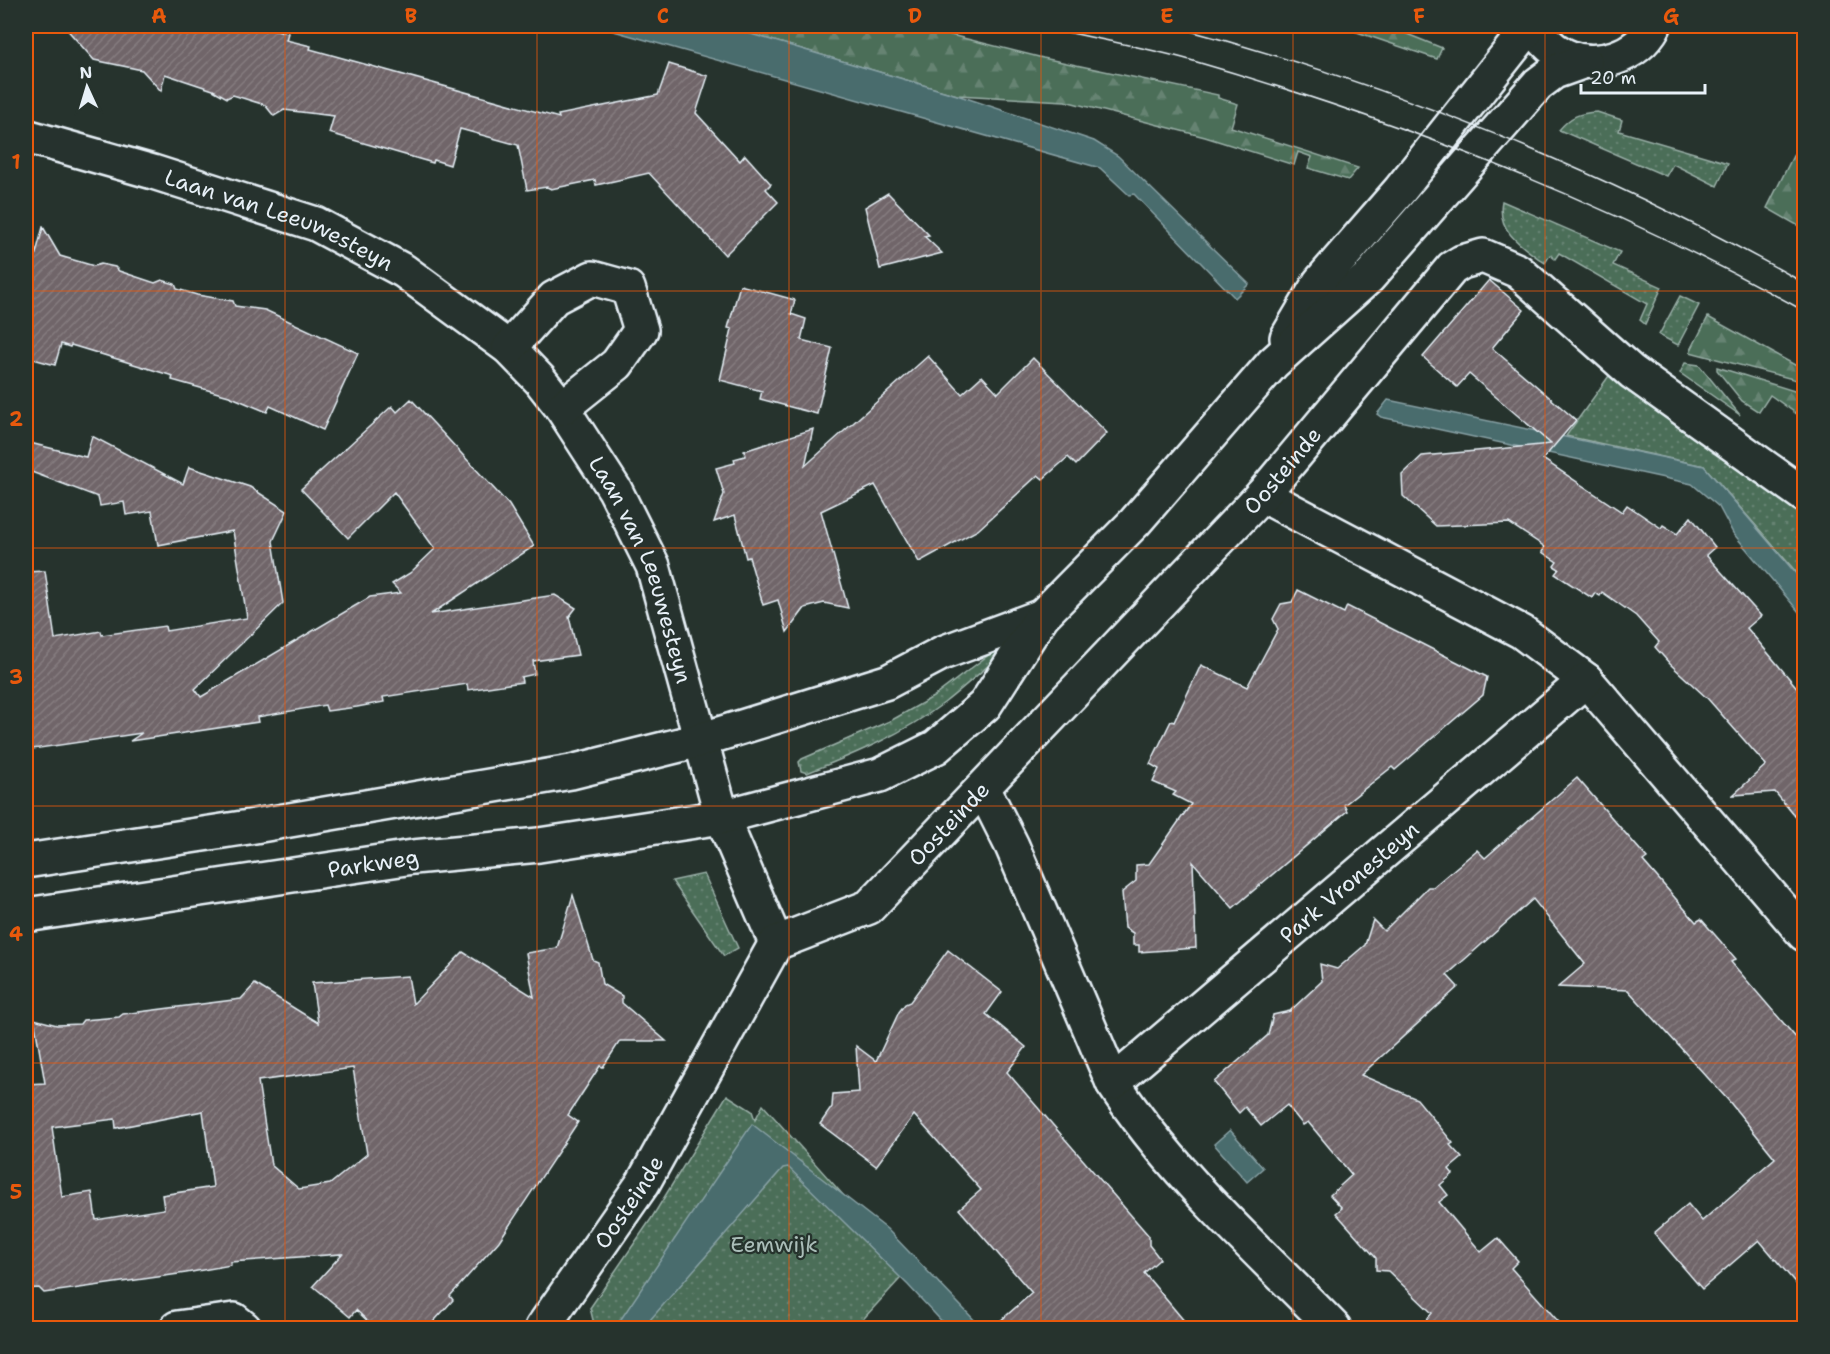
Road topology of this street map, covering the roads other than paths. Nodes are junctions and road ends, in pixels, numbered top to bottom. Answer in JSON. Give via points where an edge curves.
{"nodes":[{"id":1,"x":1532,"y":26,"type":"edge"},
{"id":2,"x":1654,"y":26,"type":"edge"},
{"id":3,"x":1585,"y":61,"type":"junction"},
{"id":4,"x":26,"y":136,"type":"edge"},
{"id":5,"x":509,"y":348,"type":"junction"},
{"id":6,"x":1273,"y":363,"type":"junction"},
{"id":7,"x":562,"y":408,"type":"junction"},
{"id":8,"x":1262,"y":495,"type":"junction"},
{"id":9,"x":1804,"y":495,"type":"edge"},
{"id":10,"x":1042,"y":616,"type":"junction"},
{"id":11,"x":1586,"y":680,"type":"junction"},
{"id":12,"x":700,"y":740,"type":"junction"},
{"id":13,"x":983,"y":788,"type":"junction"},
{"id":14,"x":722,"y":817,"type":"junction"},
{"id":15,"x":26,"y":861,"type":"edge"},
{"id":16,"x":26,"y":915,"type":"edge"},
{"id":17,"x":1804,"y":934,"type":"edge"},
{"id":18,"x":776,"y":943,"type":"junction"},
{"id":19,"x":1113,"y":1083,"type":"junction"},
{"id":20,"x":177,"y":1329,"type":"edge"},
{"id":21,"x":244,"y":1329,"type":"edge"},
{"id":22,"x":542,"y":1329,"type":"edge"},
{"id":23,"x":1334,"y":1329,"type":"edge"}],
"edges":[{"from":1,"to":3,"type":"street","via":[[1563,55]]},
{"from":1,"to":6,"type":"street","via":[[1320,282]]},
{"from":2,"to":3,"type":"street","via":[[1648,37],[1629,52],[1607,60]]},
{"from":3,"to":6,"type":"street","via":[[1554,72],[1538,84],[1369,277]]},
{"from":4,"to":5,"type":"street","name":"Laan van Leeuwesteyn","via":[[316,224],[404,271]]},
{"from":5,"to":7,"type":"street","name":"Laan van Leeuwesteyn"},
{"from":5,"to":7,"type":"street","via":[[554,298],[592,278],[628,288],[641,330],[617,364]]},
{"from":6,"to":10,"type":"street","via":[[1135,522]]},
{"from":7,"to":12,"type":"street","name":"Laan van Leeuwesteyn","via":[[615,490],[653,566]]},
{"from":8,"to":9,"type":"street","name":"Oosteinde","via":[[1452,268],[1484,256],[1518,271],[1632,372]]},
{"from":8,"to":11,"type":"street","via":[[1522,632]]},
{"from":8,"to":13,"type":"street","name":"Oosteinde"},
{"from":10,"to":12,"type":"street","via":[[942,653],[887,682]]},
{"from":10,"to":14,"type":"street","via":[[984,705],[936,747],[879,775]]},
{"from":11,"to":17,"type":"street"},
{"from":11,"to":19,"type":"street","name":"Park Vronesteyn"},
{"from":12,"to":14,"type":"street"},
{"from":12,"to":15,"type":"street","via":[[571,772]]},
{"from":13,"to":18,"type":"street","name":"Oosteinde","via":[[869,907]]},
{"from":13,"to":19,"type":"street","via":[[1012,846]]},
{"from":14,"to":16,"type":"street","name":"Parkweg","via":[[539,845],[413,857]]},
{"from":14,"to":18,"type":"street"},
{"from":18,"to":22,"type":"street","name":"Oosteinde","via":[[643,1183]]},
{"from":19,"to":23,"type":"street","via":[[1180,1170]]},
{"from":20,"to":21,"type":"street","via":[[234,1320]]}]}
